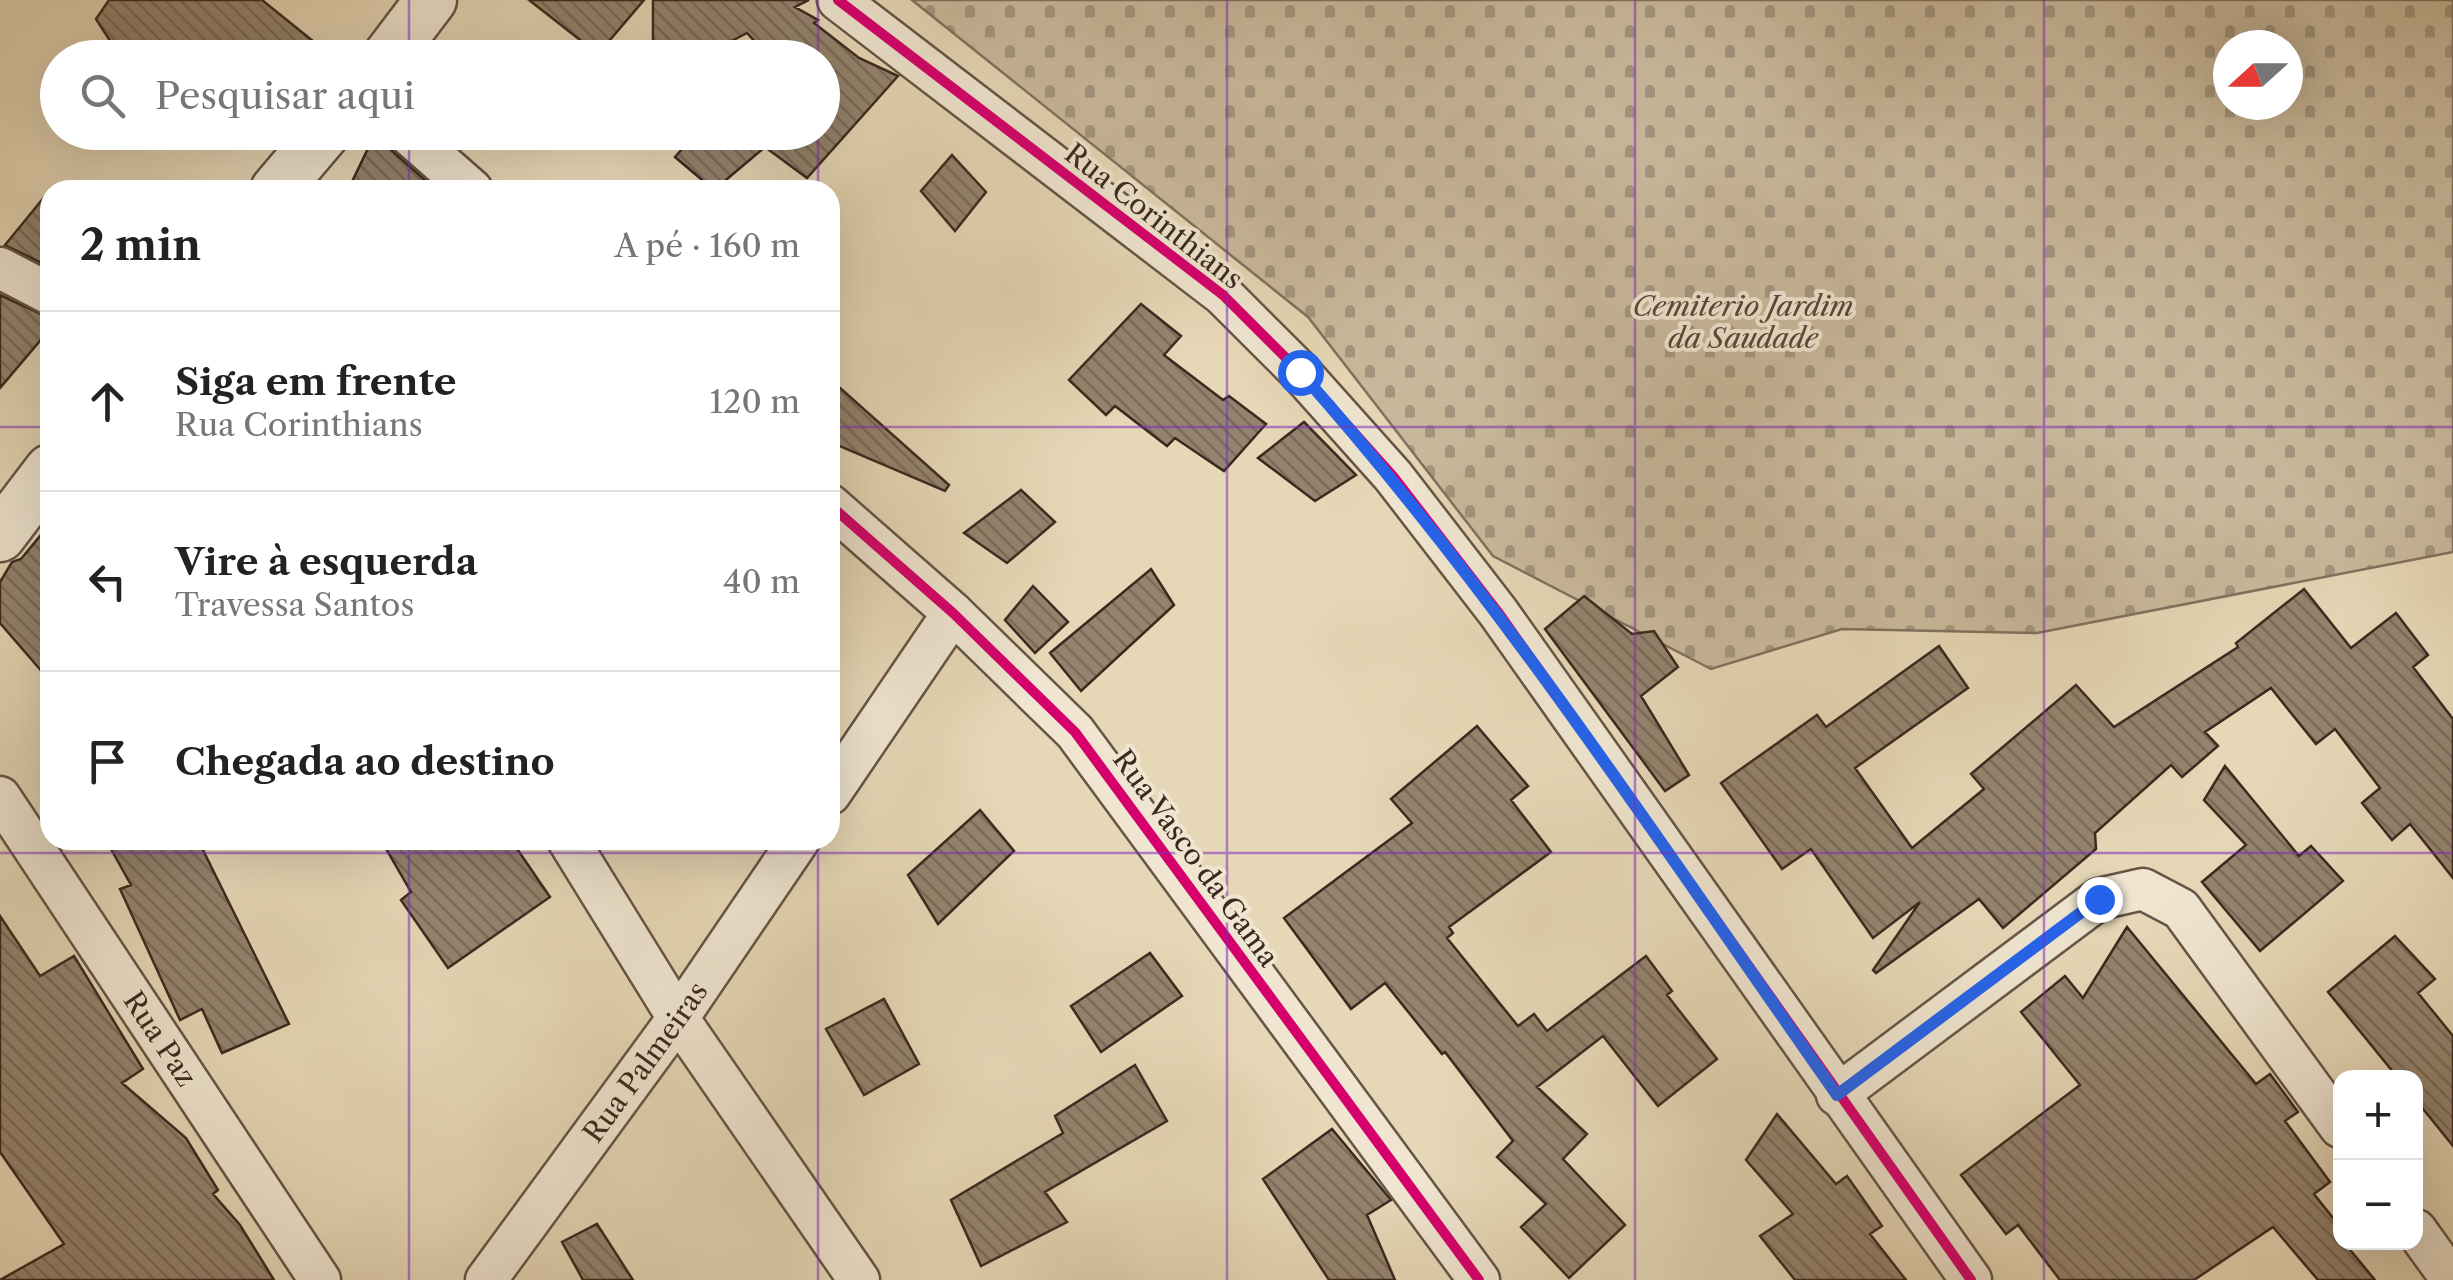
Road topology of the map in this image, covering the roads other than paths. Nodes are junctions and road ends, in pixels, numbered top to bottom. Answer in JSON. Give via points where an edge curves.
{"nodes":[{"id":1,"x":431,"y":0,"type":"edge"},
{"id":2,"x":838,"y":0,"type":"edge"},
{"id":3,"x":401,"y":40,"type":"edge"},
{"id":4,"x":310,"y":150,"type":"edge"},
{"id":5,"x":426,"y":150,"type":"edge"},
{"id":6,"x":285,"y":180,"type":"edge"},
{"id":7,"x":461,"y":180,"type":"edge"},
{"id":8,"x":0,"y":268,"type":"edge"},
{"id":9,"x":40,"y":289,"type":"edge"},
{"id":10,"x":40,"y":483,"type":"edge"},
{"id":11,"x":840,"y":514,"type":"edge"},
{"id":12,"x":0,"y":536,"type":"edge"},
{"id":13,"x":953,"y":613,"type":"junction"},
{"id":14,"x":840,"y":779,"type":"edge"},
{"id":15,"x":0,"y":797,"type":"edge"},
{"id":16,"x":574,"y":850,"type":"edge"},
{"id":17,"x":792,"y":850,"type":"edge"},
{"id":18,"x":678,"y":1018,"type":"junction"},
{"id":19,"x":1837,"y":1095,"type":"junction"},
{"id":20,"x":2333,"y":1117,"type":"edge"},
{"id":21,"x":2423,"y":1240,"type":"edge"},
{"id":22,"x":320,"y":1280,"type":"edge"},
{"id":23,"x":486,"y":1280,"type":"edge"},
{"id":24,"x":858,"y":1280,"type":"edge"},
{"id":25,"x":1479,"y":1280,"type":"edge"},
{"id":26,"x":1971,"y":1280,"type":"edge"},
{"id":27,"x":2452,"y":1280,"type":"edge"}],
"edges":[{"from":1,"to":3,"type":"street"},
{"from":2,"to":19,"type":"street","name":"Rua Corinthians","via":[[1223,295],[1300,372],[1393,476],[1498,612]]},
{"from":4,"to":6,"type":"street"},
{"from":5,"to":7,"type":"street"},
{"from":8,"to":9,"type":"street"},
{"from":10,"to":12,"type":"street"},
{"from":11,"to":13,"type":"street","name":"Rua Vasco da Gama"},
{"from":13,"to":14,"type":"street"},
{"from":13,"to":25,"type":"street","name":"Rua Vasco da Gama","via":[[1075,732]]},
{"from":15,"to":22,"type":"street","name":"Rua Paz"},
{"from":16,"to":18,"type":"street"},
{"from":17,"to":18,"type":"street","name":"Rua Palmeiras"},
{"from":18,"to":23,"type":"street","name":"Rua Palmeiras"},
{"from":18,"to":24,"type":"street"},
{"from":19,"to":20,"type":"street","via":[[2099,899],[2142,889],[2181,909]]},
{"from":19,"to":26,"type":"street","name":"Rua Corinthians"},
{"from":21,"to":27,"type":"street"}]}
